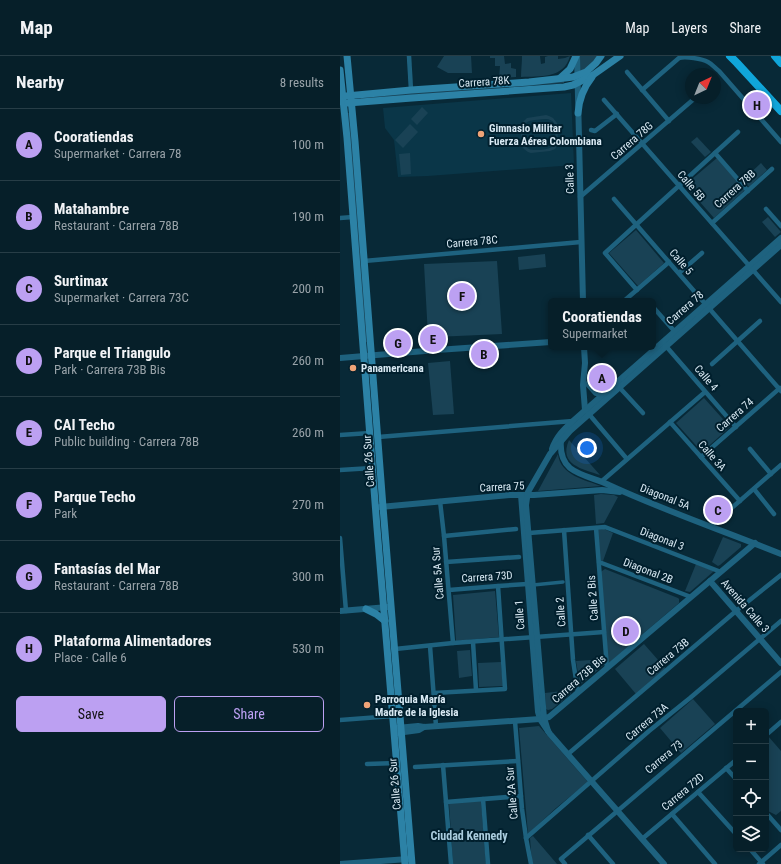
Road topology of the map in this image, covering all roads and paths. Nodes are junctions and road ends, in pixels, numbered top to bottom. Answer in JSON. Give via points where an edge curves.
{"nodes":[{"id":1,"x":347,"y":56,"type":"edge"},
{"id":2,"x":409,"y":56,"type":"edge"},
{"id":3,"x":577,"y":56,"type":"edge"},
{"id":4,"x":601,"y":56,"type":"edge"},
{"id":5,"x":620,"y":56,"type":"edge"},
{"id":6,"x":730,"y":56,"type":"edge"},
{"id":7,"x":775,"y":56,"type":"edge"},
{"id":8,"x":690,"y":57,"type":"edge"},
{"id":9,"x":781,"y":63,"type":"edge"},
{"id":10,"x":340,"y":70,"type":"edge"},
{"id":11,"x":627,"y":72,"type":"dead end"},
{"id":12,"x":577,"y":75,"type":"junction"},
{"id":13,"x":593,"y":75,"type":"junction"},
{"id":14,"x":559,"y":79,"type":"junction"},
{"id":15,"x":577,"y":83,"type":"junction"},
{"id":16,"x":411,"y":90,"type":"junction"},
{"id":17,"x":642,"y":90,"type":"junction"},
{"id":18,"x":341,"y":96,"type":"edge"},
{"id":19,"x":351,"y":99,"type":"junction"},
{"id":20,"x":604,"y":100,"type":"dead end"},
{"id":21,"x":342,"y":104,"type":"edge"},
{"id":22,"x":688,"y":104,"type":"edge"},
{"id":23,"x":781,"y":111,"type":"edge"},
{"id":24,"x":578,"y":113,"type":"junction"},
{"id":25,"x":617,"y":114,"type":"junction"},
{"id":26,"x":669,"y":120,"type":"junction"},
{"id":27,"x":591,"y":130,"type":"dead end"},
{"id":28,"x":738,"y":132,"type":"dead end"},
{"id":29,"x":781,"y":142,"type":"edge"},
{"id":30,"x":642,"y":144,"type":"junction"},
{"id":31,"x":715,"y":153,"type":"junction"},
{"id":32,"x":772,"y":169,"type":"dead end"},
{"id":33,"x":679,"y":186,"type":"junction"},
{"id":34,"x":748,"y":191,"type":"junction"},
{"id":35,"x":580,"y":197,"type":"junction"},
{"id":36,"x":614,"y":199,"type":"dead end"},
{"id":37,"x":766,"y":209,"type":"dead end"},
{"id":38,"x":353,"y":217,"type":"junction"},
{"id":39,"x":340,"y":218,"type":"edge"},
{"id":40,"x":712,"y":223,"type":"junction"},
{"id":41,"x":636,"y":224,"type":"junction"},
{"id":42,"x":781,"y":226,"type":"edge"},
{"id":43,"x":781,"y":238,"type":"edge"},
{"id":44,"x":581,"y":242,"type":"junction"},
{"id":45,"x":781,"y":245,"type":"edge"},
{"id":46,"x":702,"y":252,"type":"dead end"},
{"id":47,"x":364,"y":261,"type":"junction"},
{"id":48,"x":669,"y":262,"type":"junction"},
{"id":49,"x":751,"y":268,"type":"junction"},
{"id":50,"x":679,"y":273,"type":"junction"},
{"id":51,"x":637,"y":290,"type":"junction"},
{"id":52,"x":583,"y":298,"type":"edge"},
{"id":53,"x":628,"y":298,"type":"edge"},
{"id":54,"x":781,"y":302,"type":"edge"},
{"id":55,"x":707,"y":306,"type":"junction"},
{"id":56,"x":656,"y":311,"type":"edge"},
{"id":57,"x":760,"y":321,"type":"dead end"},
{"id":58,"x":676,"y":334,"type":"junction"},
{"id":59,"x":737,"y":341,"type":"junction"},
{"id":60,"x":548,"y":342,"type":"edge"},
{"id":61,"x":664,"y":344,"type":"junction"},
{"id":62,"x":584,"y":350,"type":"edge"},
{"id":63,"x":364,"y":356,"type":"junction"},
{"id":64,"x":372,"y":356,"type":"junction"},
{"id":65,"x":340,"y":358,"type":"edge"},
{"id":66,"x":585,"y":363,"type":"junction"},
{"id":67,"x":712,"y":364,"type":"dead end"},
{"id":68,"x":588,"y":384,"type":"junction"},
{"id":69,"x":619,"y":388,"type":"junction"},
{"id":70,"x":780,"y":389,"type":"edge"},
{"id":71,"x":706,"y":392,"type":"junction"},
{"id":72,"x":602,"y":395,"type":"junction"},
{"id":73,"x":587,"y":410,"type":"junction"},
{"id":74,"x":643,"y":413,"type":"dead end"},
{"id":75,"x":573,"y":421,"type":"junction"},
{"id":76,"x":670,"y":422,"type":"junction"},
{"id":77,"x":736,"y":427,"type":"junction"},
{"id":78,"x":370,"y":433,"type":"junction"},
{"id":79,"x":340,"y":435,"type":"edge"},
{"id":80,"x":378,"y":437,"type":"junction"},
{"id":81,"x":561,"y":440,"type":"junction"},
{"id":82,"x":750,"y":449,"type":"dead end"},
{"id":83,"x":550,"y":454,"type":"junction"},
{"id":84,"x":701,"y":457,"type":"junction"},
{"id":85,"x":627,"y":459,"type":"junction"},
{"id":86,"x":781,"y":465,"type":"edge"},
{"id":87,"x":372,"y":468,"type":"junction"},
{"id":88,"x":340,"y":470,"type":"edge"},
{"id":89,"x":771,"y":474,"type":"junction"},
{"id":90,"x":602,"y":482,"type":"junction"},
{"id":91,"x":754,"y":489,"type":"junction"},
{"id":92,"x":629,"y":494,"type":"junction"},
{"id":93,"x":524,"y":495,"type":"junction"},
{"id":94,"x":440,"y":501,"type":"junction"},
{"id":95,"x":740,"y":501,"type":"junction"},
{"id":96,"x":379,"y":507,"type":"junction"},
{"id":97,"x":774,"y":514,"type":"dead end"},
{"id":98,"x":711,"y":526,"type":"junction"},
{"id":99,"x":596,"y":528,"type":"junction"},
{"id":100,"x":516,"y":529,"type":"dead end"},
{"id":101,"x":564,"y":530,"type":"junction"},
{"id":102,"x":529,"y":533,"type":"junction"},
{"id":103,"x":444,"y":536,"type":"junction"},
{"id":104,"x":340,"y":538,"type":"edge"},
{"id":105,"x":754,"y":543,"type":"junction"},
{"id":106,"x":781,"y":554,"type":"edge"},
{"id":107,"x":522,"y":557,"type":"junction"},
{"id":108,"x":446,"y":562,"type":"junction"},
{"id":109,"x":599,"y":562,"type":"junction"},
{"id":110,"x":528,"y":564,"type":"junction"},
{"id":111,"x":341,"y":568,"type":"edge"},
{"id":112,"x":721,"y":572,"type":"junction"},
{"id":113,"x":781,"y":575,"type":"edge"},
{"id":114,"x":710,"y":581,"type":"junction"},
{"id":115,"x":563,"y":582,"type":"dead end"},
{"id":116,"x":530,"y":585,"type":"junction"},
{"id":117,"x":498,"y":586,"type":"junction"},
{"id":118,"x":449,"y":590,"type":"junction"},
{"id":119,"x":691,"y":597,"type":"junction"},
{"id":120,"x":392,"y":607,"type":"junction"},
{"id":121,"x":384,"y":608,"type":"junction"},
{"id":122,"x":366,"y":609,"type":"junction"},
{"id":123,"x":343,"y":611,"type":"edge"},
{"id":124,"x":736,"y":612,"type":"junction"},
{"id":125,"x":385,"y":621,"type":"junction"},
{"id":126,"x":781,"y":621,"type":"edge"},
{"id":127,"x":604,"y":632,"type":"junction"},
{"id":128,"x":571,"y":635,"type":"junction"},
{"id":129,"x":534,"y":637,"type":"junction"},
{"id":130,"x":760,"y":638,"type":"junction"},
{"id":131,"x":502,"y":640,"type":"junction"},
{"id":132,"x":473,"y":642,"type":"junction"},
{"id":133,"x":453,"y":643,"type":"junction"},
{"id":134,"x":430,"y":646,"type":"junction"},
{"id":135,"x":395,"y":649,"type":"junction"},
{"id":136,"x":781,"y":663,"type":"edge"},
{"id":137,"x":607,"y":668,"type":"junction"},
{"id":138,"x":781,"y":672,"type":"edge"},
{"id":139,"x":476,"y":690,"type":"junction"},
{"id":140,"x":578,"y":692,"type":"junction"},
{"id":141,"x":434,"y":693,"type":"junction"},
{"id":142,"x":393,"y":716,"type":"junction"},
{"id":143,"x":542,"y":719,"type":"junction"},
{"id":144,"x":340,"y":720,"type":"edge"},
{"id":145,"x":515,"y":721,"type":"junction"},
{"id":146,"x":781,"y":722,"type":"edge"},
{"id":147,"x":436,"y":726,"type":"junction"},
{"id":148,"x":398,"y":730,"type":"junction"},
{"id":149,"x":769,"y":732,"type":"edge"},
{"id":150,"x":568,"y":754,"type":"junction"},
{"id":151,"x":518,"y":761,"type":"junction"},
{"id":152,"x":733,"y":762,"type":"edge"},
{"id":153,"x":397,"y":763,"type":"junction"},
{"id":154,"x":367,"y":764,"type":"dead end"},
{"id":155,"x":443,"y":765,"type":"junction"},
{"id":156,"x":415,"y":767,"type":"dead end"},
{"id":157,"x":726,"y":768,"type":"junction"},
{"id":158,"x":733,"y":776,"type":"edge"},
{"id":159,"x":592,"y":781,"type":"junction"},
{"id":160,"x":698,"y":792,"type":"junction"},
{"id":161,"x":521,"y":796,"type":"junction"},
{"id":162,"x":483,"y":799,"type":"junction"},
{"id":163,"x":446,"y":802,"type":"junction"},
{"id":164,"x":617,"y":810,"type":"junction"},
{"id":165,"x":672,"y":814,"type":"junction"},
{"id":166,"x":769,"y":816,"type":"edge"},
{"id":167,"x":781,"y":830,"type":"edge"},
{"id":168,"x":733,"y":831,"type":"edge"},
{"id":169,"x":588,"y":835,"type":"junction"},
{"id":170,"x":526,"y":838,"type":"junction"},
{"id":171,"x":642,"y":839,"type":"junction"},
{"id":172,"x":781,"y":845,"type":"edge"},
{"id":173,"x":752,"y":852,"type":"edge"},
{"id":174,"x":409,"y":862,"type":"edge"},
{"id":175,"x":761,"y":863,"type":"edge"},
{"id":176,"x":340,"y":864,"type":"edge"},
{"id":177,"x":451,"y":864,"type":"edge"},
{"id":178,"x":488,"y":864,"type":"edge"},
{"id":179,"x":527,"y":864,"type":"edge"},
{"id":180,"x":530,"y":864,"type":"edge"},
{"id":181,"x":565,"y":864,"type":"edge"},
{"id":182,"x":614,"y":864,"type":"edge"},
{"id":183,"x":664,"y":864,"type":"edge"},
{"id":184,"x":715,"y":864,"type":"edge"}],
"edges":[{"from":1,"to":19,"type":"main road","name":"Calle 26 Sur"},
{"from":2,"to":16,"type":"street"},
{"from":3,"to":12,"type":"street","name":"Calle 3"},
{"from":3,"to":14,"type":"main road","via":[[568,72]]},
{"from":4,"to":12,"type":"main road","name":"Carrera 78K","via":[[591,68]]},
{"from":5,"to":13,"type":"main road","name":"Carrera 78K"},
{"from":6,"to":23,"type":"highway"},
{"from":7,"to":9,"type":"highway"},
{"from":8,"to":17,"type":"street","via":[[679,58]]},
{"from":8,"to":29,"type":"street","via":[[715,67]]},
{"from":10,"to":18,"type":"main road","name":"Calle 26 Sur"},
{"from":11,"to":17,"type":"street"},
{"from":12,"to":14,"type":"main road","name":"Carrera 78K"},
{"from":12,"to":15,"type":"street","name":"Calle 3"},
{"from":13,"to":15,"type":"main road","name":"Carrera 78K"},
{"from":13,"to":24,"type":"main road","via":[[582,93]]},
{"from":14,"to":16,"type":"main road","name":"Carrera 78K"},
{"from":15,"to":19,"type":"main road","name":"Carrera 78K","via":[[554,88],[412,98]]},
{"from":15,"to":24,"type":"street","name":"Calle 3"},
{"from":16,"to":19,"type":"main road","name":"Carrera 78K"},
{"from":17,"to":26,"type":"street"},
{"from":18,"to":19,"type":"main road","name":"Carrera 78K"},
{"from":18,"to":21,"type":"main road","name":"Calle 26 Sur"},
{"from":19,"to":21,"type":"main road","name":"Carrera 78K"},
{"from":19,"to":47,"type":"main road","name":"Calle 26 Sur"},
{"from":20,"to":25,"type":"street","name":"Calle 5B"},
{"from":21,"to":38,"type":"main road","name":"Calle 26 Sur"},
{"from":22,"to":26,"type":"street","name":"Carrera 78G"},
{"from":24,"to":35,"type":"street","name":"Calle 3"},
{"from":25,"to":27,"type":"street","via":[[595,131]]},
{"from":25,"to":30,"type":"street","name":"Calle 5B"},
{"from":26,"to":30,"type":"street","name":"Carrera 78G"},
{"from":28,"to":31,"type":"street"},
{"from":30,"to":33,"type":"street","name":"Calle 5B"},
{"from":30,"to":35,"type":"street","name":"Carrera 78G"},
{"from":31,"to":33,"type":"street"},
{"from":31,"to":34,"type":"street"},
{"from":32,"to":34,"type":"street","name":"Carrera 78B"},
{"from":33,"to":40,"type":"street","name":"Calle 5B"},
{"from":33,"to":41,"type":"street"},
{"from":34,"to":40,"type":"street","name":"Carrera 78B"},
{"from":35,"to":44,"type":"street","name":"Calle 3"},
{"from":36,"to":41,"type":"street","name":"Calle 5"},
{"from":37,"to":42,"type":"street"},
{"from":38,"to":39,"type":"street"},
{"from":38,"to":63,"type":"main road","name":"Calle 26 Sur"},
{"from":40,"to":49,"type":"street","name":"Calle 5B"},
{"from":41,"to":48,"type":"street","name":"Calle 5"},
{"from":41,"to":51,"type":"street","via":[[605,253]]},
{"from":43,"to":49,"type":"street","name":"Carrera 78"},
{"from":44,"to":47,"type":"street","name":"Carrera 78C"},
{"from":44,"to":52,"type":"street","name":"Calle 3"},
{"from":45,"to":49,"type":"street","name":"Carrera 78"},
{"from":46,"to":50,"type":"street"},
{"from":47,"to":64,"type":"main road","name":"Calle 26 Sur"},
{"from":48,"to":50,"type":"street","name":"Calle 5"},
{"from":48,"to":51,"type":"street"},
{"from":49,"to":54,"type":"street","name":"Calle 5B"},
{"from":49,"to":55,"type":"street","name":"Carrera 78"},
{"from":50,"to":55,"type":"street","name":"Calle 5"},
{"from":51,"to":53,"type":"street"},
{"from":55,"to":58,"type":"street","name":"Carrera 78"},
{"from":55,"to":59,"type":"street","name":"Calle 5"},
{"from":56,"to":58,"type":"street"},
{"from":57,"to":59,"type":"street"},
{"from":58,"to":61,"type":"street","name":"Carrera 78"},
{"from":59,"to":67,"type":"street"},
{"from":59,"to":70,"type":"street","name":"Calle 5"},
{"from":60,"to":64,"type":"street"},
{"from":61,"to":69,"type":"street","name":"Carrera 78"},
{"from":61,"to":71,"type":"street","name":"Calle 4"},
{"from":61,"to":72,"type":"street","name":"Carrera 78"},
{"from":62,"to":66,"type":"street"},
{"from":63,"to":64,"type":"street"},
{"from":63,"to":65,"type":"street"},
{"from":63,"to":78,"type":"main road","name":"Calle 26 Sur"},
{"from":64,"to":80,"type":"main road","name":"Calle 26 Sur"},
{"from":66,"to":68,"type":"street"},
{"from":66,"to":73,"type":"street"},
{"from":68,"to":72,"type":"street","via":[[596,393]]},
{"from":68,"to":73,"type":"street"},
{"from":69,"to":73,"type":"street","name":"Carrera 78"},
{"from":69,"to":74,"type":"street"},
{"from":70,"to":77,"type":"street","name":"Carrera 74"},
{"from":71,"to":76,"type":"street"},
{"from":71,"to":77,"type":"street","name":"Calle 4"},
{"from":72,"to":73,"type":"street","name":"Carrera 78"},
{"from":73,"to":75,"type":"street"},
{"from":73,"to":81,"type":"street"},
{"from":73,"to":85,"type":"street"},
{"from":75,"to":80,"type":"street"},
{"from":75,"to":83,"type":"street","via":[[558,437]]},
{"from":76,"to":84,"type":"street","name":"Calle 3A"},
{"from":76,"to":85,"type":"street"},
{"from":77,"to":84,"type":"street","name":"Carrera 74"},
{"from":78,"to":79,"type":"street"},
{"from":78,"to":87,"type":"main road","name":"Calle 26 Sur"},
{"from":80,"to":96,"type":"main road","name":"Calle 26 Sur"},
{"from":81,"to":83,"type":"street"},
{"from":81,"to":90,"type":"street","name":"Diagonal 5A","via":[[561,450],[567,464],[575,471]]},
{"from":82,"to":89,"type":"street"},
{"from":83,"to":93,"type":"street"},
{"from":84,"to":95,"type":"street","name":"Calle 3A"},
{"from":85,"to":90,"type":"street"},
{"from":86,"to":89,"type":"street"},
{"from":87,"to":88,"type":"street"},
{"from":87,"to":96,"type":"main road","name":"Calle 26 Sur"},
{"from":89,"to":91,"type":"street"},
{"from":90,"to":92,"type":"street","name":"Diagonal 5A"},
{"from":91,"to":95,"type":"street"},
{"from":91,"to":97,"type":"street"},
{"from":92,"to":93,"type":"street","name":"Carrera 75","via":[[602,490]]},
{"from":92,"to":98,"type":"street","name":"Diagonal 5A"},
{"from":93,"to":94,"type":"street","name":"Carrera 75"},
{"from":93,"to":102,"type":"street","name":"Calle 1"},
{"from":93,"to":107,"type":"street","name":"Calle 1"},
{"from":94,"to":96,"type":"street","name":"Carrera 75"},
{"from":94,"to":103,"type":"street","name":"Calle 5A Sur"},
{"from":95,"to":98,"type":"street"},
{"from":96,"to":120,"type":"main road","name":"Calle 26 Sur"},
{"from":96,"to":121,"type":"main road","name":"Calle 26 Sur"},
{"from":98,"to":105,"type":"street","name":"Diagonal 5A"},
{"from":99,"to":101,"type":"street"},
{"from":99,"to":109,"type":"street","name":"Calle 2 Bis"},
{"from":99,"to":112,"type":"street","name":"Diagonal 3","via":[[605,527]]},
{"from":100,"to":103,"type":"street"},
{"from":101,"to":102,"type":"street"},
{"from":101,"to":128,"type":"street","name":"Calle 2"},
{"from":102,"to":110,"type":"street","name":"Calle 1"},
{"from":103,"to":108,"type":"street","name":"Calle 5A Sur"},
{"from":104,"to":111,"type":"street"},
{"from":105,"to":106,"type":"street","name":"Diagonal 5A"},
{"from":105,"to":112,"type":"street","name":"Carrera 73B Bis"},
{"from":107,"to":108,"type":"street"},
{"from":107,"to":110,"type":"street","name":"Calle 1"},
{"from":108,"to":118,"type":"street","name":"Calle 5A Sur"},
{"from":109,"to":119,"type":"street","name":"Diagonal 2B"},
{"from":109,"to":127,"type":"street","name":"Calle 2 Bis"},
{"from":110,"to":116,"type":"street","name":"Calle 1"},
{"from":111,"to":123,"type":"street"},
{"from":112,"to":114,"type":"street","name":"Carrera 73B Bis"},
{"from":113,"to":124,"type":"street","name":"Carrera 73B"},
{"from":114,"to":119,"type":"street","name":"Carrera 73B Bis"},
{"from":114,"to":124,"type":"street","name":"Avenida Calle 3"},
{"from":115,"to":116,"type":"street","name":"Carrera 73D"},
{"from":116,"to":117,"type":"street","name":"Carrera 73D"},
{"from":116,"to":129,"type":"street","name":"Calle 1"},
{"from":117,"to":118,"type":"street","name":"Carrera 73D"},
{"from":117,"to":131,"type":"street"},
{"from":118,"to":133,"type":"street","name":"Calle 5A Sur"},
{"from":119,"to":137,"type":"street","name":"Carrera 73B Bis"},
{"from":120,"to":121,"type":"street"},
{"from":120,"to":135,"type":"main road","name":"Calle 26 Sur"},
{"from":121,"to":122,"type":"street"},
{"from":121,"to":125,"type":"main road","name":"Calle 26 Sur"},
{"from":122,"to":123,"type":"street"},
{"from":122,"to":125,"type":"main road"},
{"from":124,"to":130,"type":"street","name":"Avenida Calle 3"},
{"from":124,"to":150,"type":"street","name":"Carrera 73B"},
{"from":125,"to":142,"type":"main road","name":"Calle 26 Sur"},
{"from":126,"to":130,"type":"street","name":"Carrera 73A"},
{"from":127,"to":128,"type":"street"},
{"from":127,"to":137,"type":"street","name":"Calle 2 Bis"},
{"from":128,"to":129,"type":"street"},
{"from":128,"to":140,"type":"street","name":"Calle 2"},
{"from":129,"to":131,"type":"street"},
{"from":129,"to":143,"type":"street","name":"Calle 1","via":[[538,712]]},
{"from":130,"to":136,"type":"street","name":"Avenida Calle 3"},
{"from":130,"to":159,"type":"street","name":"Carrera 73A"},
{"from":131,"to":132,"type":"street"},
{"from":131,"to":139,"type":"street","via":[[505,689]]},
{"from":132,"to":133,"type":"street"},
{"from":132,"to":139,"type":"street"},
{"from":133,"to":134,"type":"street"},
{"from":134,"to":135,"type":"street"},
{"from":134,"to":141,"type":"street"},
{"from":135,"to":148,"type":"main road","name":"Calle 26 Sur"},
{"from":137,"to":140,"type":"street","name":"Carrera 73B Bis"},
{"from":138,"to":164,"type":"street","name":"Carrera 73"},
{"from":139,"to":141,"type":"street"},
{"from":140,"to":143,"type":"street","name":"Carrera 73B Bis","via":[[549,717]]},
{"from":141,"to":147,"type":"street"},
{"from":142,"to":144,"type":"street"},
{"from":142,"to":148,"type":"main road","name":"Calle 26 Sur"},
{"from":143,"to":145,"type":"street","name":"Carrera 73B Bis"},
{"from":143,"to":150,"type":"street","name":"Calle 1","via":[[548,731]]},
{"from":145,"to":147,"type":"street","name":"Carrera 73B Bis"},
{"from":145,"to":151,"type":"street","name":"Calle 2A Sur"},
{"from":146,"to":149,"type":"street"},
{"from":147,"to":148,"type":"street","name":"Carrera 73B Bis","via":[[419,730]]},
{"from":148,"to":153,"type":"main road","name":"Calle 26 Sur"},
{"from":148,"to":174,"type":"main road","name":"Calle 26 Sur"},
{"from":150,"to":159,"type":"street","name":"Calle 1"},
{"from":151,"to":155,"type":"street"},
{"from":151,"to":161,"type":"street","name":"Calle 2A Sur"},
{"from":152,"to":157,"type":"street","name":"Carrera 72D"},
{"from":153,"to":154,"type":"street"},
{"from":153,"to":174,"type":"main road","name":"Calle 26 Sur"},
{"from":155,"to":156,"type":"street"},
{"from":155,"to":163,"type":"street"},
{"from":157,"to":158,"type":"street"},
{"from":157,"to":160,"type":"street","name":"Carrera 72D"},
{"from":159,"to":164,"type":"street","name":"Calle 1"},
{"from":159,"to":170,"type":"street","name":"Carrera 73A"},
{"from":160,"to":165,"type":"street","name":"Carrera 72D"},
{"from":160,"to":168,"type":"street"},
{"from":161,"to":162,"type":"street"},
{"from":161,"to":170,"type":"street","name":"Calle 2A Sur"},
{"from":162,"to":163,"type":"street"},
{"from":162,"to":178,"type":"street"},
{"from":163,"to":177,"type":"street"},
{"from":164,"to":169,"type":"street","name":"Carrera 73"},
{"from":164,"to":171,"type":"street","name":"Calle 1"},
{"from":165,"to":171,"type":"street","name":"Carrera 72D"},
{"from":165,"to":184,"type":"street"},
{"from":166,"to":167,"type":"street"},
{"from":169,"to":181,"type":"street","name":"Carrera 73","via":[[561,859]]},
{"from":169,"to":182,"type":"street"},
{"from":170,"to":180,"type":"street","name":"Calle 2A Sur"},
{"from":171,"to":183,"type":"street","name":"Calle 1"},
{"from":172,"to":175,"type":"street"},
{"from":173,"to":175,"type":"street"},
{"from":174,"to":176,"type":"street"},
{"from":179,"to":180,"type":"street"}]}
